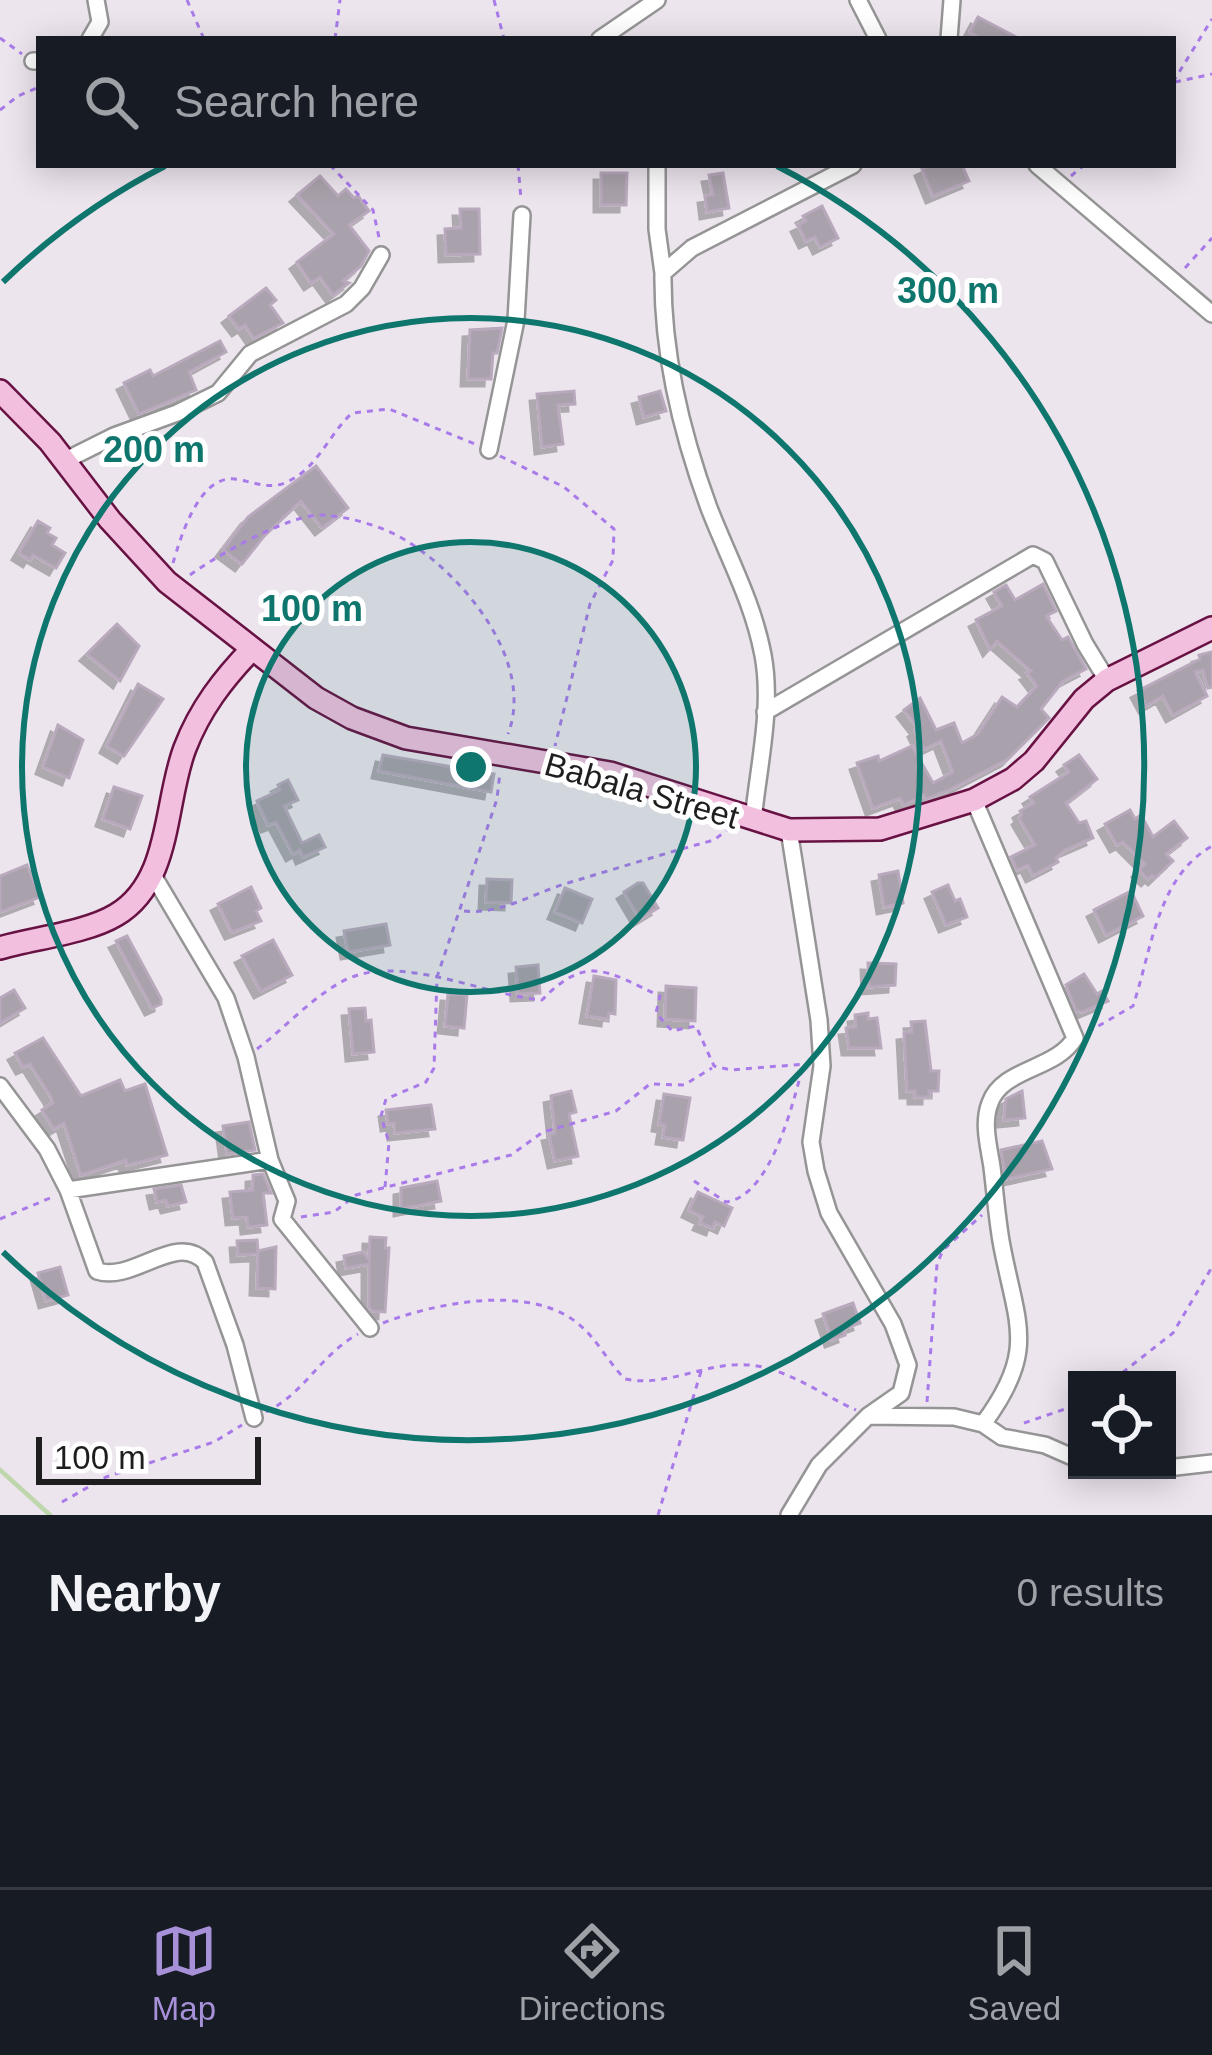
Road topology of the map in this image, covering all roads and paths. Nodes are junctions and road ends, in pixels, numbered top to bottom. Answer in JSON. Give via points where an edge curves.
{"nodes":[{"id":1,"x":96,"y":0,"type":"edge"},
{"id":2,"x":187,"y":0,"type":"edge"},
{"id":3,"x":340,"y":0,"type":"edge"},
{"id":4,"x":494,"y":0,"type":"edge"},
{"id":5,"x":657,"y":0,"type":"edge"},
{"id":6,"x":858,"y":0,"type":"edge"},
{"id":7,"x":952,"y":0,"type":"edge"},
{"id":8,"x":1212,"y":19,"type":"edge"},
{"id":9,"x":200,"y":27,"type":"junction"},
{"id":10,"x":92,"y":36,"type":"edge"},
{"id":11,"x":197,"y":36,"type":"edge"},
{"id":12,"x":203,"y":36,"type":"edge"},
{"id":13,"x":335,"y":36,"type":"edge"},
{"id":14,"x":503,"y":36,"type":"edge"},
{"id":15,"x":604,"y":36,"type":"edge"},
{"id":16,"x":873,"y":36,"type":"edge"},
{"id":17,"x":949,"y":36,"type":"edge"},
{"id":18,"x":0,"y":38,"type":"edge"},
{"id":19,"x":36,"y":61,"type":"edge"},
{"id":20,"x":1212,"y":74,"type":"edge"},
{"id":21,"x":1176,"y":77,"type":"edge"},
{"id":22,"x":1176,"y":81,"type":"edge"},
{"id":23,"x":36,"y":88,"type":"edge"},
{"id":24,"x":0,"y":110,"type":"edge"},
{"id":25,"x":333,"y":168,"type":"edge"},
{"id":26,"x":518,"y":168,"type":"edge"},
{"id":27,"x":656,"y":168,"type":"edge"},
{"id":28,"x":847,"y":168,"type":"edge"},
{"id":29,"x":1041,"y":168,"type":"edge"},
{"id":30,"x":522,"y":215,"type":"joint"},
{"id":31,"x":1212,"y":238,"type":"edge"},
{"id":32,"x":381,"y":256,"type":"joint"},
{"id":33,"x":662,"y":273,"type":"junction"},
{"id":34,"x":1174,"y":280,"type":"junction"},
{"id":35,"x":1212,"y":314,"type":"edge"},
{"id":36,"x":0,"y":391,"type":"edge"},
{"id":37,"x":489,"y":450,"type":"junction"},
{"id":38,"x":64,"y":461,"type":"junction"},
{"id":39,"x":172,"y":586,"type":"junction"},
{"id":40,"x":1212,"y":628,"type":"edge"},
{"id":41,"x":251,"y":649,"type":"junction"},
{"id":42,"x":1108,"y":680,"type":"junction"},
{"id":43,"x":765,"y":712,"type":"junction"},
{"id":44,"x":500,"y":755,"type":"junction"},
{"id":45,"x":551,"y":761,"type":"junction"},
{"id":46,"x":974,"y":800,"type":"junction"},
{"id":47,"x":745,"y":819,"type":"junction"},
{"id":48,"x":789,"y":830,"type":"junction"},
{"id":49,"x":1212,"y":846,"type":"edge"},
{"id":50,"x":153,"y":875,"type":"junction"},
{"id":51,"x":462,"y":911,"type":"junction"},
{"id":52,"x":0,"y":948,"type":"edge"},
{"id":53,"x":437,"y":977,"type":"junction"},
{"id":54,"x":1075,"y":1038,"type":"junction"},
{"id":55,"x":246,"y":1058,"type":"junction"},
{"id":56,"x":803,"y":1064,"type":"junction"},
{"id":57,"x":714,"y":1066,"type":"junction"},
{"id":58,"x":822,"y":1066,"type":"junction"},
{"id":59,"x":0,"y":1086,"type":"edge"},
{"id":60,"x":270,"y":1160,"type":"junction"},
{"id":61,"x":694,"y":1181,"type":"dead end"},
{"id":62,"x":385,"y":1187,"type":"junction"},
{"id":63,"x":68,"y":1190,"type":"junction"},
{"id":64,"x":996,"y":1200,"type":"junction"},
{"id":65,"x":0,"y":1219,"type":"edge"},
{"id":66,"x":281,"y":1219,"type":"junction"},
{"id":67,"x":1212,"y":1267,"type":"edge"},
{"id":68,"x":370,"y":1328,"type":"junction"},
{"id":69,"x":702,"y":1368,"type":"junction"},
{"id":70,"x":1124,"y":1371,"type":"edge"},
{"id":71,"x":1068,"y":1408,"type":"edge"},
{"id":72,"x":928,"y":1414,"type":"junction"},
{"id":73,"x":868,"y":1416,"type":"junction"},
{"id":74,"x":254,"y":1418,"type":"junction"},
{"id":75,"x":983,"y":1424,"type":"junction"},
{"id":76,"x":1002,"y":1437,"type":"junction"},
{"id":77,"x":1068,"y":1455,"type":"edge"},
{"id":78,"x":1212,"y":1463,"type":"edge"},
{"id":79,"x":1176,"y":1467,"type":"edge"},
{"id":80,"x":62,"y":1502,"type":"dead end"},
{"id":81,"x":790,"y":1512,"type":"edge"},
{"id":82,"x":658,"y":1515,"type":"edge"},
{"id":83,"x":773,"y":1515,"type":"edge"}],
"edges":[{"from":1,"to":10,"type":"street","via":[[100,22]]},
{"from":2,"to":9,"type":"path"},
{"from":3,"to":13,"type":"path"},
{"from":4,"to":14,"type":"path"},
{"from":5,"to":15,"type":"street"},
{"from":6,"to":16,"type":"street"},
{"from":7,"to":17,"type":"street"},
{"from":8,"to":21,"type":"path"},
{"from":9,"to":11,"type":"path"},
{"from":9,"to":12,"type":"path"},
{"from":18,"to":19,"type":"path"},
{"from":20,"to":22,"type":"path"},
{"from":23,"to":24,"type":"path"},
{"from":25,"to":32,"type":"path","via":[[373,210]]},
{"from":26,"to":30,"type":"path"},
{"from":27,"to":33,"type":"street"},
{"from":28,"to":33,"type":"street","via":[[692,248]]},
{"from":29,"to":34,"type":"street"},
{"from":30,"to":37,"type":"street","via":[[516,320]]},
{"from":31,"to":34,"type":"path"},
{"from":32,"to":38,"type":"street","via":[[346,304],[250,354],[218,393]]},
{"from":33,"to":43,"type":"street","via":[[667,358],[704,492],[756,628]]},
{"from":34,"to":35,"type":"street"},
{"from":36,"to":38,"type":"street","name":"Babala Street"},
{"from":37,"to":39,"type":"path","via":[[388,409],[352,413],[286,483],[233,479],[212,486],[189,523]]},
{"from":37,"to":45,"type":"path","via":[[564,487],[614,529],[613,560],[590,604]]},
{"from":38,"to":39,"type":"street","name":"Babala Street"},
{"from":39,"to":41,"type":"street","name":"Babala Street"},
{"from":39,"to":44,"type":"path","via":[[239,544],[317,514],[406,540],[463,588],[511,667],[512,725]]},
{"from":40,"to":42,"type":"street","name":"Babala Street"},
{"from":41,"to":44,"type":"street","name":"Babala Street","via":[[352,718],[406,738]]},
{"from":41,"to":50,"type":"street","via":[[194,726]]},
{"from":42,"to":43,"type":"street","via":[[1045,561],[1033,555]]},
{"from":42,"to":46,"type":"street","name":"Babala Street","via":[[1034,760]]},
{"from":43,"to":47,"type":"street"},
{"from":44,"to":45,"type":"street","name":"Babala Street"},
{"from":44,"to":51,"type":"path","via":[[497,799]]},
{"from":45,"to":47,"type":"street","name":"Babala Street"},
{"from":46,"to":48,"type":"street","name":"Babala Street","via":[[880,829]]},
{"from":46,"to":54,"type":"street"},
{"from":47,"to":48,"type":"street","name":"Babala Street"},
{"from":47,"to":51,"type":"path","via":[[713,840],[500,908]]},
{"from":48,"to":58,"type":"street"},
{"from":49,"to":54,"type":"path","via":[[1189,859],[1170,886],[1133,1006]]},
{"from":50,"to":52,"type":"street","via":[[116,916]]},
{"from":50,"to":55,"type":"street","via":[[226,998]]},
{"from":51,"to":53,"type":"path"},
{"from":53,"to":55,"type":"path","via":[[379,970],[343,981]]},
{"from":53,"to":57,"type":"path","via":[[542,1000],[583,969],[615,975],[660,996],[656,1012],[672,1031],[696,1026]]},
{"from":53,"to":62,"type":"path","via":[[434,1068],[426,1082],[386,1099],[381,1116],[389,1143]]},
{"from":54,"to":64,"type":"street","via":[[990,1099]]},
{"from":55,"to":60,"type":"street"},
{"from":56,"to":57,"type":"path"},
{"from":56,"to":58,"type":"path"},
{"from":56,"to":61,"type":"path","via":[[776,1150],[744,1196],[726,1202]]},
{"from":57,"to":62,"type":"path","via":[[684,1085],[650,1084],[616,1111],[543,1132],[511,1155]]},
{"from":58,"to":73,"type":"street","via":[[816,1171],[908,1365],[901,1393]]},
{"from":59,"to":63,"type":"street"},
{"from":60,"to":63,"type":"street"},
{"from":60,"to":66,"type":"street","via":[[286,1201]]},
{"from":62,"to":66,"type":"path","via":[[334,1212]]},
{"from":63,"to":65,"type":"path"},
{"from":63,"to":74,"type":"street","via":[[98,1271],[133,1271],[184,1251],[205,1262]]},
{"from":64,"to":72,"type":"path","via":[[937,1264]]},
{"from":64,"to":75,"type":"street","via":[[1022,1337],[1009,1386]]},
{"from":66,"to":68,"type":"street"},
{"from":67,"to":70,"type":"path","via":[[1173,1333]]},
{"from":68,"to":69,"type":"path","via":[[424,1307],[512,1302],[572,1318],[625,1379]]},
{"from":68,"to":74,"type":"path","via":[[335,1347],[286,1402]]},
{"from":69,"to":73,"type":"path","via":[[775,1370]]},
{"from":69,"to":82,"type":"path"},
{"from":71,"to":76,"type":"path"},
{"from":72,"to":73,"type":"street"},
{"from":72,"to":75,"type":"street"},
{"from":73,"to":81,"type":"street","via":[[819,1465]]},
{"from":74,"to":80,"type":"path"},
{"from":75,"to":76,"type":"street"},
{"from":76,"to":77,"type":"street"},
{"from":78,"to":79,"type":"street"},
{"from":81,"to":83,"type":"street"}]}
